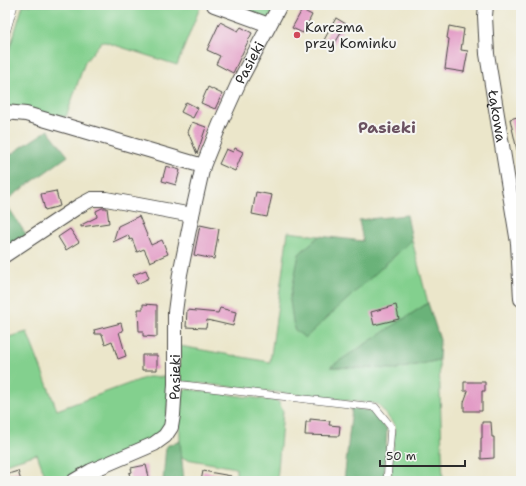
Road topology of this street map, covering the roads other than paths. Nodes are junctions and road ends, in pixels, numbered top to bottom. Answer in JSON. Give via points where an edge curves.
{"nodes":[{"id":1,"x":14,"y":5,"type":"edge"},
{"id":2,"x":214,"y":5,"type":"edge"},
{"id":3,"x":280,"y":5,"type":"edge"},
{"id":4,"x":486,"y":5,"type":"edge"},
{"id":5,"x":269,"y":25,"type":"junction"},
{"id":6,"x":5,"y":36,"type":"edge"},
{"id":7,"x":5,"y":112,"type":"edge"},
{"id":8,"x":203,"y":166,"type":"junction"},
{"id":9,"x":192,"y":215,"type":"junction"},
{"id":10,"x":5,"y":255,"type":"edge"},
{"id":11,"x":521,"y":299,"type":"edge"},
{"id":12,"x":175,"y":384,"type":"junction"},
{"id":13,"x":74,"y":481,"type":"edge"},
{"id":14,"x":387,"y":481,"type":"edge"}],
"edges":[{"from":1,"to":6,"type":"lane"},
{"from":2,"to":5,"type":"street"},
{"from":3,"to":5,"type":"street","name":"Pasieki"},
{"from":4,"to":11,"type":"street","name":"Łąkowa","via":[[487,54],[518,243]]},
{"from":5,"to":8,"type":"street","name":"Pasieki","via":[[239,82]]},
{"from":7,"to":8,"type":"street","via":[[26,114]]},
{"from":8,"to":9,"type":"street","name":"Pasieki"},
{"from":9,"to":10,"type":"street","via":[[106,199],[92,199]]},
{"from":9,"to":12,"type":"street","name":"Pasieki","via":[[175,312]]},
{"from":12,"to":13,"type":"street","name":"Pasieki","via":[[171,427],[165,436],[154,444]]},
{"from":12,"to":14,"type":"lane","via":[[375,407],[391,427]]}]}
